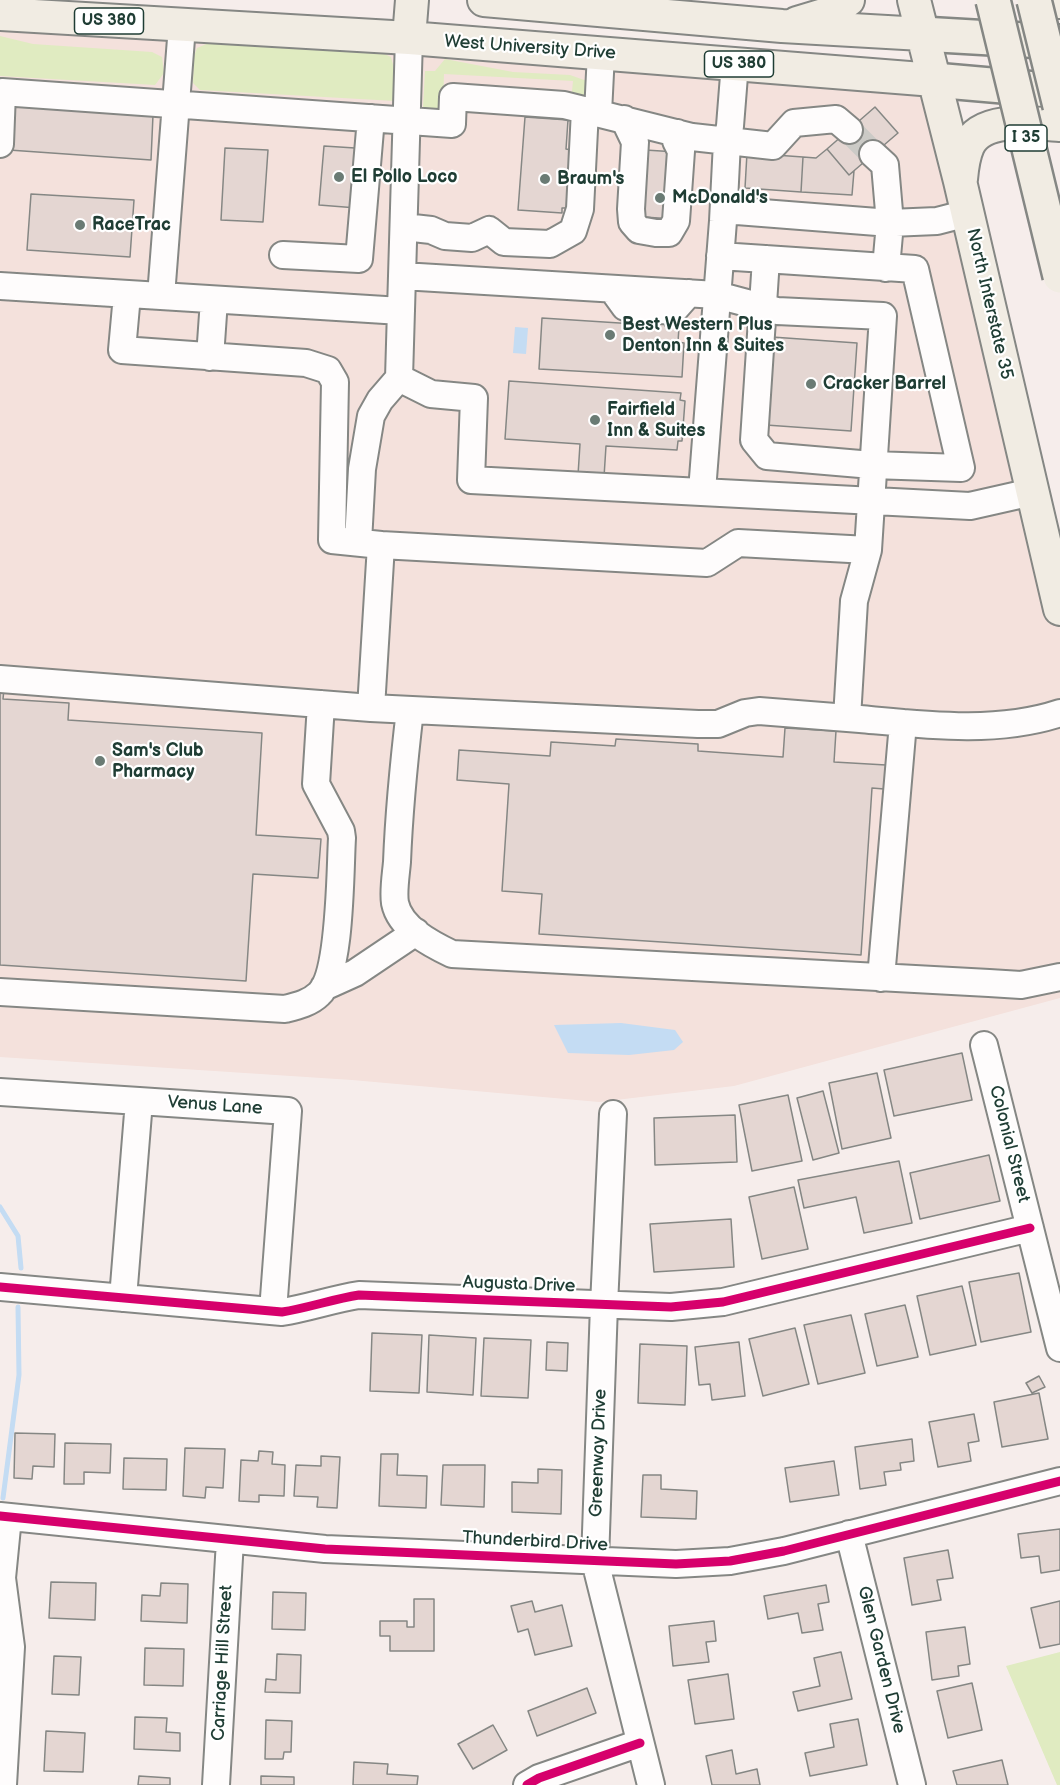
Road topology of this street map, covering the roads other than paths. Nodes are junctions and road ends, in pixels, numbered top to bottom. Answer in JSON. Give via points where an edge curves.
{"nodes":[{"id":1,"x":412,"y":0,"type":"edge"},
{"id":2,"x":484,"y":0,"type":"edge"},
{"id":3,"x":661,"y":0,"type":"edge"},
{"id":4,"x":848,"y":0,"type":"edge"},
{"id":5,"x":914,"y":0,"type":"edge"},
{"id":6,"x":993,"y":0,"type":"edge"},
{"id":7,"x":1035,"y":0,"type":"edge"},
{"id":8,"x":1060,"y":2,"type":"edge"},
{"id":9,"x":0,"y":14,"type":"edge"},
{"id":10,"x":688,"y":18,"type":"junction"},
{"id":11,"x":182,"y":26,"type":"junction"},
{"id":12,"x":782,"y":26,"type":"junction"},
{"id":13,"x":922,"y":34,"type":"junction"},
{"id":14,"x":410,"y":38,"type":"junction"},
{"id":15,"x":1060,"y":42,"type":"edge"},
{"id":16,"x":601,"y":53,"type":"junction"},
{"id":17,"x":735,"y":63,"type":"junction"},
{"id":18,"x":934,"y":80,"type":"junction"},
{"id":19,"x":1060,"y":91,"type":"edge"},
{"id":20,"x":176,"y":104,"type":"junction"},
{"id":21,"x":1060,"y":106,"type":"edge"},
{"id":22,"x":591,"y":111,"type":"junction"},
{"id":23,"x":371,"y":118,"type":"junction"},
{"id":24,"x":624,"y":119,"type":"junction"},
{"id":25,"x":407,"y":120,"type":"junction"},
{"id":26,"x":1060,"y":124,"type":"edge"},
{"id":27,"x":849,"y":130,"type":"tunnel mouth"},
{"id":28,"x":677,"y":133,"type":"junction"},
{"id":29,"x":727,"y":142,"type":"junction"},
{"id":30,"x":0,"y":144,"type":"edge"},
{"id":31,"x":873,"y":154,"type":"tunnel mouth"},
{"id":32,"x":960,"y":181,"type":"junction"},
{"id":33,"x":724,"y":210,"type":"junction"},
{"id":34,"x":968,"y":213,"type":"junction"},
{"id":35,"x":890,"y":222,"type":"junction"},
{"id":36,"x":404,"y":227,"type":"junction"},
{"id":37,"x":283,"y":255,"type":"dead end"},
{"id":38,"x":720,"y":256,"type":"junction"},
{"id":39,"x":766,"y":260,"type":"junction"},
{"id":40,"x":886,"y":267,"type":"junction"},
{"id":41,"x":402,"y":276,"type":"junction"},
{"id":42,"x":1060,"y":276,"type":"edge"},
{"id":43,"x":0,"y":286,"type":"edge"},
{"id":44,"x":127,"y":295,"type":"junction"},
{"id":45,"x":717,"y":295,"type":"junction"},
{"id":46,"x":162,"y":296,"type":"junction"},
{"id":47,"x":214,"y":300,"type":"junction"},
{"id":48,"x":764,"y":308,"type":"junction"},
{"id":49,"x":401,"y":312,"type":"junction"},
{"id":50,"x":210,"y":357,"type":"junction"},
{"id":51,"x":399,"y":378,"type":"junction"},
{"id":52,"x":872,"y":465,"type":"junction"},
{"id":53,"x":702,"y":491,"type":"junction"},
{"id":54,"x":1032,"y":492,"type":"junction"},
{"id":55,"x":872,"y":501,"type":"junction"},
{"id":56,"x":370,"y":543,"type":"junction"},
{"id":57,"x":868,"y":550,"type":"junction"},
{"id":58,"x":1060,"y":609,"type":"edge"},
{"id":59,"x":0,"y":679,"type":"edge"},
{"id":60,"x":321,"y":704,"type":"junction"},
{"id":61,"x":371,"y":708,"type":"junction"},
{"id":62,"x":410,"y":710,"type":"junction"},
{"id":63,"x":1060,"y":713,"type":"edge"},
{"id":64,"x":848,"y":718,"type":"junction"},
{"id":65,"x":903,"y":723,"type":"junction"},
{"id":66,"x":416,"y":932,"type":"junction"},
{"id":67,"x":1060,"y":977,"type":"edge"},
{"id":68,"x":880,"y":978,"type":"junction"},
{"id":69,"x":324,"y":987,"type":"junction"},
{"id":70,"x":0,"y":992,"type":"edge"},
{"id":71,"x":984,"y":1045,"type":"dead end"},
{"id":72,"x":0,"y":1092,"type":"edge"},
{"id":73,"x":138,"y":1101,"type":"junction"},
{"id":74,"x":613,"y":1114,"type":"dead end"},
{"id":75,"x":1030,"y":1228,"type":"junction"},
{"id":76,"x":0,"y":1287,"type":"edge"},
{"id":77,"x":123,"y":1298,"type":"junction"},
{"id":78,"x":604,"y":1305,"type":"junction"},
{"id":79,"x":273,"y":1311,"type":"junction"},
{"id":80,"x":1060,"y":1348,"type":"edge"},
{"id":81,"x":1060,"y":1482,"type":"edge"},
{"id":82,"x":4,"y":1516,"type":"edge"},
{"id":83,"x":849,"y":1534,"type":"junction"},
{"id":84,"x":230,"y":1540,"type":"junction"},
{"id":85,"x":595,"y":1562,"type":"junction"},
{"id":86,"x":640,"y":1743,"type":"junction"},
{"id":87,"x":3,"y":1785,"type":"edge"},
{"id":88,"x":216,"y":1785,"type":"edge"},
{"id":89,"x":527,"y":1785,"type":"edge"},
{"id":90,"x":651,"y":1785,"type":"edge"},
{"id":91,"x":912,"y":1785,"type":"edge"}],
"edges":[{"from":1,"to":14,"type":"main road"},
{"from":2,"to":10,"type":"main road","number":"US 380"},
{"from":3,"to":10,"type":"street"},
{"from":4,"to":12,"type":"main road","via":[[827,14]]},
{"from":5,"to":13,"type":"main road","name":"North Interstate 35"},
{"from":6,"to":42,"type":"highway","number":"I 35","bridge":true},
{"from":7,"to":8,"type":"main road"},
{"from":7,"to":21,"type":"highway","number":"I 35","bridge":true},
{"from":9,"to":11,"type":"main road","name":"West University Drive","number":"US 380"},
{"from":10,"to":12,"type":"main road","number":"US 380"},
{"from":11,"to":14,"type":"main road","name":"West University Drive","number":"US 380"},
{"from":11,"to":20,"type":"street"},
{"from":12,"to":13,"type":"main road","number":"US 380"},
{"from":13,"to":15,"type":"highway","number":"US 380"},
{"from":13,"to":18,"type":"main road","name":"North Interstate 35"},
{"from":14,"to":16,"type":"main road","name":"West University Drive","number":"US 380"},
{"from":14,"to":25,"type":"street"},
{"from":16,"to":17,"type":"main road","name":"West University Drive","number":"US 380"},
{"from":16,"to":22,"type":"street"},
{"from":17,"to":18,"type":"main road","name":"West University Drive","number":"US 380"},
{"from":17,"to":29,"type":"street"},
{"from":18,"to":19,"type":"highway","name":"West University Drive","number":"US 380"},
{"from":18,"to":32,"type":"main road","name":"North Interstate 35"},
{"from":20,"to":23,"type":"street"},
{"from":20,"to":30,"type":"street","via":[[2,92]]},
{"from":20,"to":46,"type":"street"},
{"from":22,"to":24,"type":"street"},
{"from":22,"to":25,"type":"street","via":[[564,105],[453,97],[452,124]]},
{"from":22,"to":36,"type":"street","via":[[580,209],[573,231],[549,244],[504,242],[489,230],[472,238]]},
{"from":23,"to":25,"type":"street"},
{"from":23,"to":37,"type":"street","via":[[359,259]]},
{"from":24,"to":28,"type":"street"},
{"from":24,"to":28,"type":"street","via":[[635,142],[630,209],[632,222],[639,230],[669,233],[676,221],[681,151]]},
{"from":25,"to":36,"type":"street"},
{"from":26,"to":32,"type":"main road","via":[[988,127],[969,144]]},
{"from":27,"to":29,"type":"street","via":[[836,119],[794,123],[773,146]]},
{"from":28,"to":29,"type":"street"},
{"from":29,"to":33,"type":"street"},
{"from":31,"to":35,"type":"street","via":[[885,165]]},
{"from":32,"to":34,"type":"main road","name":"North Interstate 35"},
{"from":33,"to":35,"type":"street"},
{"from":33,"to":38,"type":"street"},
{"from":34,"to":35,"type":"street","via":[[936,220]]},
{"from":34,"to":54,"type":"main road","name":"North Interstate 35"},
{"from":35,"to":40,"type":"street"},
{"from":36,"to":41,"type":"street"},
{"from":38,"to":39,"type":"street"},
{"from":38,"to":45,"type":"street"},
{"from":39,"to":40,"type":"street"},
{"from":39,"to":48,"type":"street"},
{"from":40,"to":52,"type":"street","via":[[915,269],[961,468]]},
{"from":41,"to":45,"type":"street"},
{"from":41,"to":49,"type":"street"},
{"from":43,"to":44,"type":"street"},
{"from":44,"to":46,"type":"street"},
{"from":44,"to":50,"type":"street","via":[[122,350]]},
{"from":45,"to":48,"type":"street"},
{"from":45,"to":53,"type":"street"},
{"from":46,"to":47,"type":"street"},
{"from":47,"to":49,"type":"street"},
{"from":47,"to":50,"type":"street"},
{"from":48,"to":52,"type":"street","via":[[754,440],[767,456]]},
{"from":48,"to":52,"type":"street","via":[[883,316]]},
{"from":49,"to":51,"type":"street"},
{"from":50,"to":56,"type":"street","via":[[306,363],[328,370],[335,382],[332,540]]},
{"from":51,"to":53,"type":"street","via":[[431,394],[474,398],[471,480]]},
{"from":51,"to":56,"type":"street","via":[[371,416],[362,469]]},
{"from":52,"to":55,"type":"street"},
{"from":53,"to":55,"type":"street"},
{"from":54,"to":55,"type":"street","via":[[970,506]]},
{"from":54,"to":58,"type":"main road","name":"North Interstate 35"},
{"from":55,"to":57,"type":"street"},
{"from":56,"to":57,"type":"street","via":[[708,563],[738,543]]},
{"from":56,"to":61,"type":"street"},
{"from":57,"to":64,"type":"street","via":[[854,601]]},
{"from":59,"to":60,"type":"street"},
{"from":60,"to":61,"type":"street"},
{"from":60,"to":69,"type":"street","via":[[316,784],[342,838],[335,957]]},
{"from":61,"to":62,"type":"street"},
{"from":62,"to":64,"type":"street","via":[[698,724],[718,724],[759,711]]},
{"from":62,"to":66,"type":"street","via":[[399,810],[395,903]]},
{"from":63,"to":65,"type":"street","via":[[1012,724]]},
{"from":64,"to":65,"type":"street"},
{"from":65,"to":68,"type":"street"},
{"from":66,"to":68,"type":"street","via":[[452,954]]},
{"from":66,"to":69,"type":"street","via":[[355,973]]},
{"from":67,"to":68,"type":"street","via":[[1021,984]]},
{"from":69,"to":70,"type":"street","via":[[304,1004],[285,1010]]},
{"from":71,"to":75,"type":"street","name":"Colonial Street"},
{"from":72,"to":73,"type":"street"},
{"from":73,"to":77,"type":"street"},
{"from":73,"to":79,"type":"street","name":"Venus Lane","via":[[288,1111]]},
{"from":74,"to":78,"type":"street","name":"Greenway Drive"},
{"from":75,"to":78,"type":"street","name":"Augusta Drive","via":[[723,1302],[671,1307]]},
{"from":75,"to":80,"type":"street","name":"Colonial Street"},
{"from":76,"to":77,"type":"street","name":"Augusta Drive"},
{"from":77,"to":79,"type":"street","name":"Augusta Drive"},
{"from":78,"to":79,"type":"street","name":"Augusta Drive","via":[[359,1295],[299,1310]]},
{"from":78,"to":85,"type":"street","name":"Greenway Drive"},
{"from":81,"to":83,"type":"street","name":"Thunderbird Drive"},
{"from":82,"to":84,"type":"street","name":"Thunderbird Drive"},
{"from":82,"to":87,"type":"street","via":[[2,1578],[11,1647]]},
{"from":83,"to":85,"type":"street","name":"Thunderbird Drive","via":[[730,1561]]},
{"from":83,"to":91,"type":"street","name":"Glen Garden Drive"},
{"from":84,"to":85,"type":"street","name":"Thunderbird Drive","via":[[326,1549]]},
{"from":84,"to":88,"type":"street","name":"Carriage Hill Street"},
{"from":85,"to":86,"type":"street","name":"Greenway Drive"},
{"from":86,"to":89,"type":"street"},
{"from":86,"to":90,"type":"street","name":"Greenway Drive"}]}
